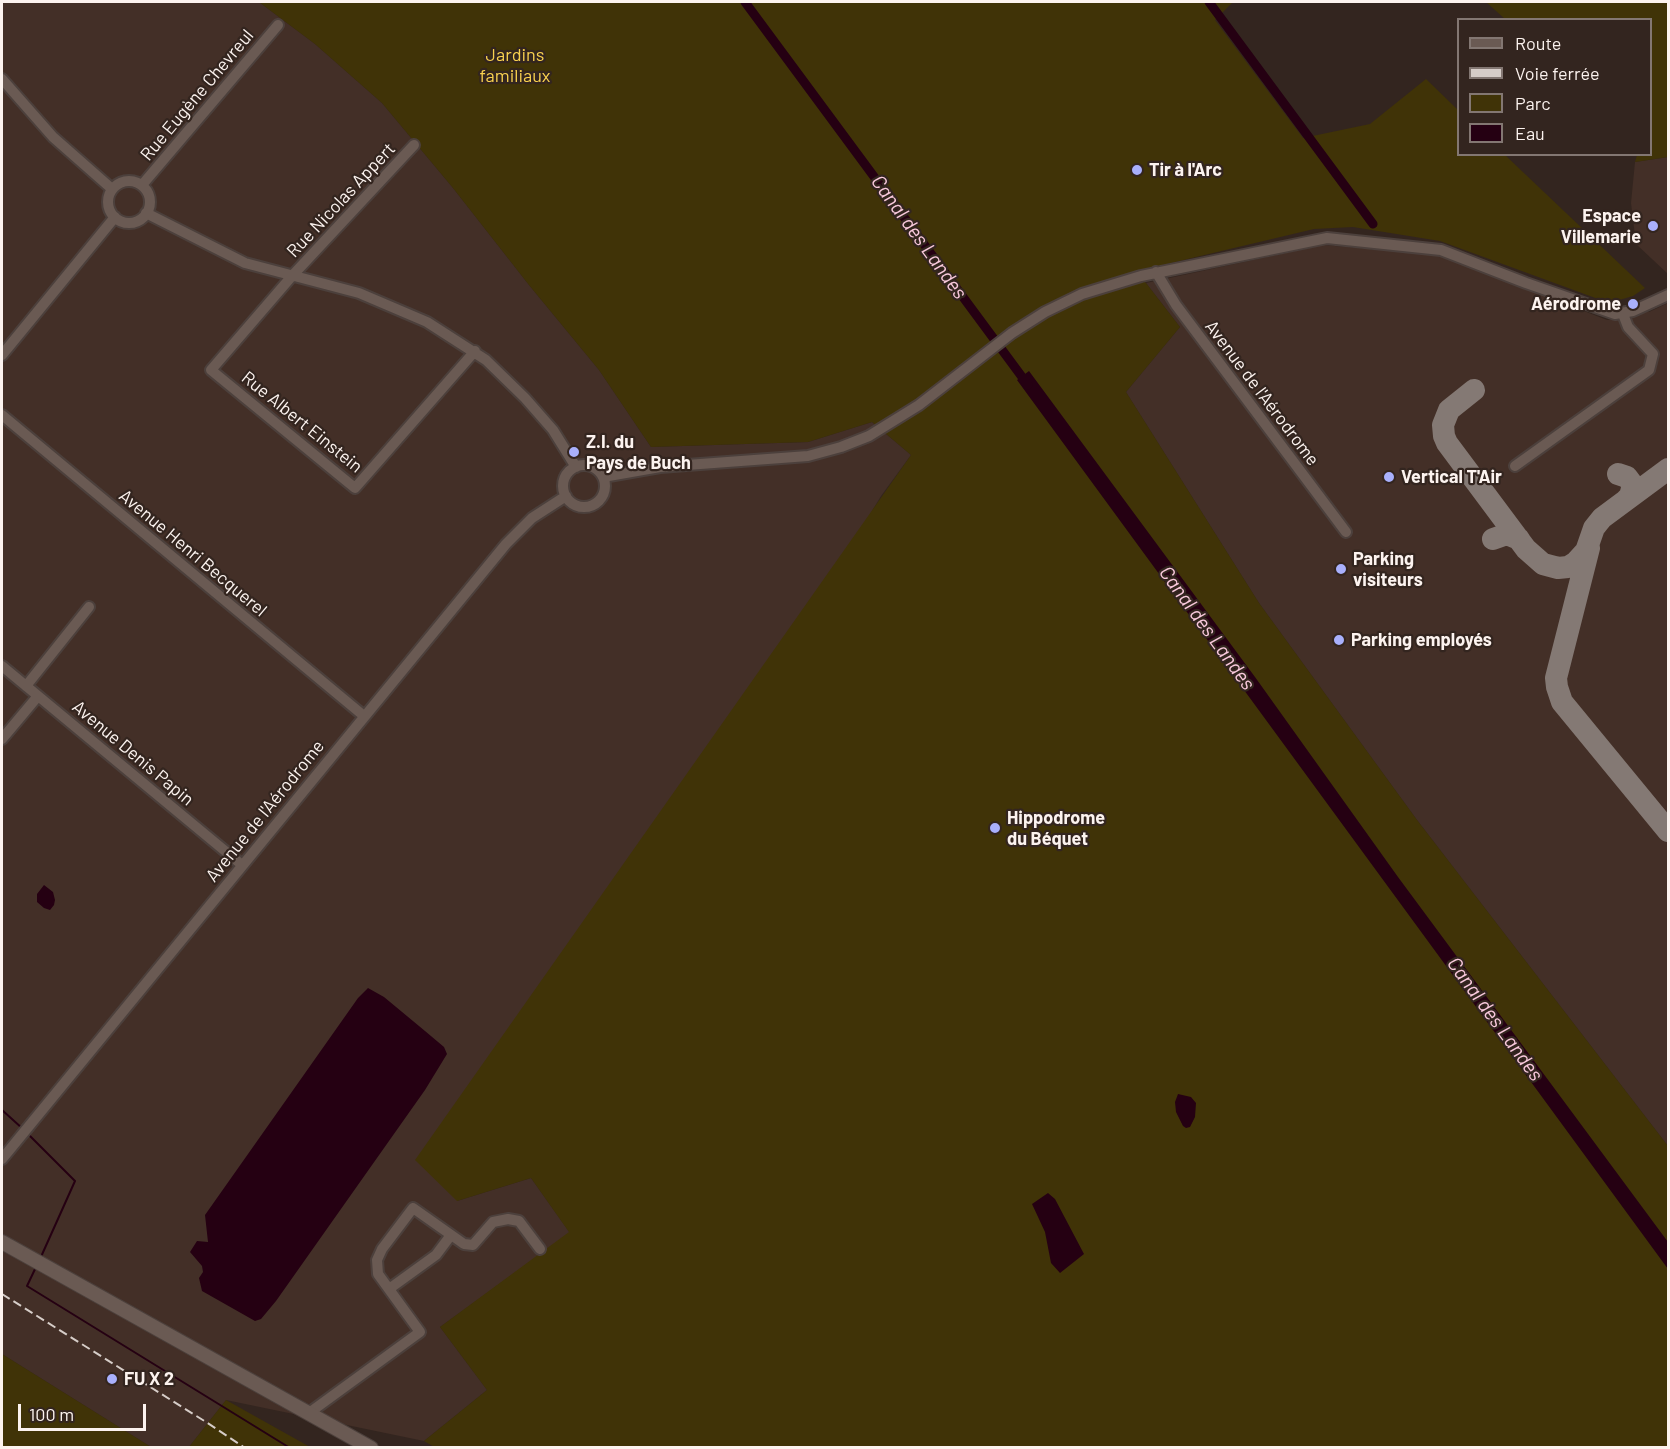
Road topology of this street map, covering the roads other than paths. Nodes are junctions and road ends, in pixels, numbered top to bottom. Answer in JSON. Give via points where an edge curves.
{"nodes":[{"id":1,"x":278,"y":26,"type":"dead end"},
{"id":2,"x":2,"y":79,"type":"edge"},
{"id":3,"x":414,"y":145,"type":"dead end"},
{"id":4,"x":142,"y":185,"type":"junction"},
{"id":5,"x":112,"y":189,"type":"junction"},
{"id":6,"x":146,"y":213,"type":"junction"},
{"id":7,"x":115,"y":217,"type":"junction"},
{"id":8,"x":1156,"y":272,"type":"junction"},
{"id":9,"x":292,"y":276,"type":"junction"},
{"id":10,"x":1668,"y":295,"type":"edge"},
{"id":11,"x":1623,"y":314,"type":"junction"},
{"id":12,"x":475,"y":351,"type":"junction"},
{"id":13,"x":2,"y":355,"type":"edge"},
{"id":14,"x":2,"y":415,"type":"edge"},
{"id":15,"x":1515,"y":466,"type":"dead end"},
{"id":16,"x":576,"y":467,"type":"junction"},
{"id":17,"x":603,"y":477,"type":"junction"},
{"id":18,"x":566,"y":496,"type":"junction"},
{"id":19,"x":1346,"y":532,"type":"dead end"},
{"id":20,"x":89,"y":607,"type":"dead end"},
{"id":21,"x":2,"y":666,"type":"edge"},
{"id":22,"x":26,"y":686,"type":"junction"},
{"id":23,"x":38,"y":696,"type":"junction"},
{"id":24,"x":364,"y":716,"type":"junction"},
{"id":25,"x":2,"y":739,"type":"edge"},
{"id":26,"x":242,"y":865,"type":"junction"},
{"id":27,"x":2,"y":1159,"type":"edge"},
{"id":28,"x":451,"y":1235,"type":"junction"},
{"id":29,"x":2,"y":1242,"type":"edge"},
{"id":30,"x":540,"y":1249,"type":"dead end"},
{"id":31,"x":389,"y":1289,"type":"junction"},
{"id":32,"x":309,"y":1413,"type":"junction"},
{"id":33,"x":371,"y":1448,"type":"edge"}],
"edges":[{"from":1,"to":4,"type":"street","name":"Rue Eugène Chevreul"},
{"from":2,"to":5,"type":"street","via":[[53,137]]},
{"from":3,"to":9,"type":"street","name":"Rue Nicolas Appert"},
{"from":4,"to":5,"type":"street","via":[[125,181]]},
{"from":4,"to":6,"type":"street","via":[[149,198]]},
{"from":5,"to":7,"type":"street","via":[[108,202]]},
{"from":6,"to":7,"type":"street","via":[[129,223]]},
{"from":6,"to":9,"type":"street","via":[[245,263]]},
{"from":7,"to":13,"type":"street"},
{"from":8,"to":11,"type":"street","via":[[1327,238],[1441,250],[1598,309]]},
{"from":8,"to":17,"type":"street","via":[[1082,294],[1045,312],[919,405],[869,436],[841,447],[808,456],[660,467]]},
{"from":8,"to":19,"type":"street","name":"Avenue de l'Aérodrome","via":[[1176,305]]},
{"from":9,"to":12,"type":"street","via":[[377,300],[427,322]]},
{"from":9,"to":12,"type":"street","name":"Rue Albert Einstein","via":[[211,370],[355,488]]},
{"from":10,"to":11,"type":"street"},
{"from":11,"to":15,"type":"street","via":[[1653,354],[1649,370]]},
{"from":12,"to":16,"type":"street","via":[[553,430]]},
{"from":14,"to":24,"type":"street","name":"Avenue Henri Becquerel"},
{"from":16,"to":17,"type":"street","via":[[594,468]]},
{"from":16,"to":18,"type":"street","via":[[566,476]]},
{"from":17,"to":18,"type":"street","via":[[603,495],[594,504],[582,507]]},
{"from":18,"to":24,"type":"street","name":"Avenue de l'Aérodrome","via":[[532,518],[506,544]]},
{"from":20,"to":22,"type":"street"},
{"from":21,"to":22,"type":"street","name":"Avenue Denis Papin"},
{"from":22,"to":23,"type":"street","name":"Avenue Denis Papin"},
{"from":23,"to":25,"type":"street"},
{"from":23,"to":26,"type":"street","name":"Avenue Denis Papin"},
{"from":24,"to":26,"type":"street","name":"Avenue de l'Aérodrome"},
{"from":26,"to":27,"type":"street","name":"Avenue de l'Aérodrome"},
{"from":28,"to":30,"type":"street","via":[[473,1245],[493,1222],[508,1219],[519,1221]]},
{"from":28,"to":31,"type":"street","via":[[436,1255]]},
{"from":28,"to":31,"type":"street","via":[[413,1208],[377,1260],[378,1274]]},
{"from":29,"to":32,"type":"main road"},
{"from":31,"to":32,"type":"street","via":[[420,1332]]},
{"from":32,"to":33,"type":"main road"}]}
